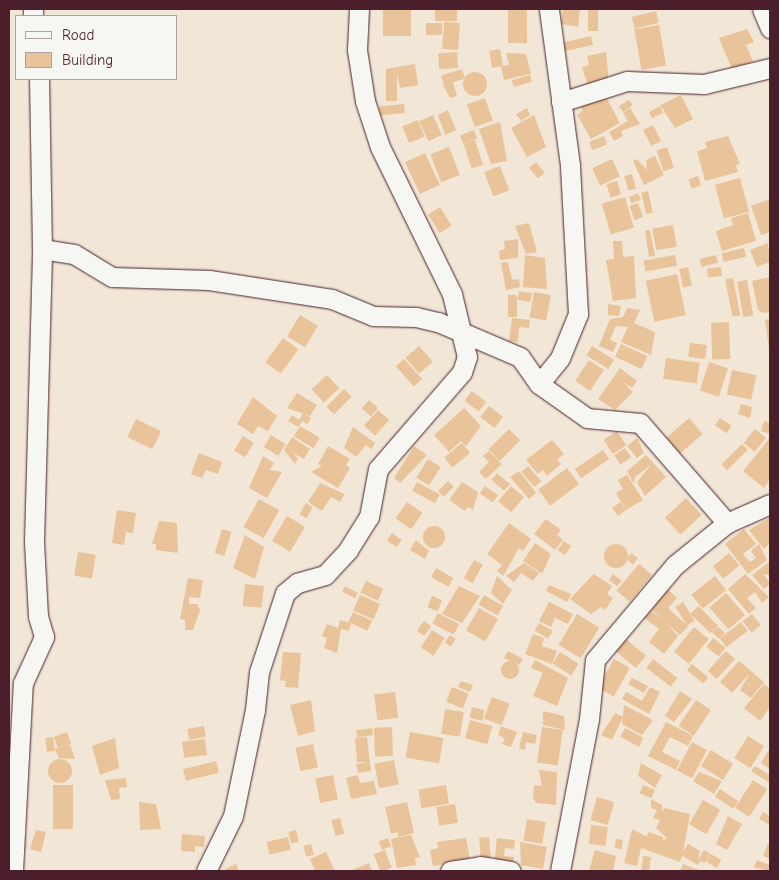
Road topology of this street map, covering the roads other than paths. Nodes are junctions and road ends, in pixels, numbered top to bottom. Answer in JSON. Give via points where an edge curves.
{"nodes":[{"id":1,"x":359,"y":9,"type":"edge"},
{"id":2,"x":549,"y":9,"type":"edge"},
{"id":3,"x":762,"y":9,"type":"edge"},
{"id":4,"x":770,"y":28,"type":"edge"},
{"id":5,"x":770,"y":68,"type":"edge"},
{"id":6,"x":38,"y":80,"type":"edge"},
{"id":7,"x":561,"y":102,"type":"junction"},
{"id":8,"x":42,"y":249,"type":"junction"},
{"id":9,"x":466,"y":336,"type":"junction"},
{"id":10,"x":539,"y":384,"type":"junction"},
{"id":11,"x":770,"y":504,"type":"edge"},
{"id":12,"x":727,"y":523,"type":"junction"},
{"id":13,"x":13,"y":871,"type":"edge"},
{"id":14,"x":206,"y":871,"type":"edge"},
{"id":15,"x":450,"y":871,"type":"edge"},
{"id":16,"x":510,"y":871,"type":"edge"},
{"id":17,"x":560,"y":871,"type":"edge"}],
"edges":[{"from":1,"to":9,"type":"street","via":[[357,50],[365,101],[380,147],[452,294]]},
{"from":2,"to":7,"type":"street"},
{"from":3,"to":4,"type":"street"},
{"from":5,"to":7,"type":"street","via":[[704,84],[627,81]]},
{"from":6,"to":8,"type":"street"},
{"from":7,"to":10,"type":"street","via":[[570,165],[578,314],[560,358]]},
{"from":8,"to":9,"type":"street","via":[[74,254],[112,277],[209,280],[332,299],[373,316],[416,317]]},
{"from":8,"to":13,"type":"street","via":[[34,541],[38,616],[44,637],[23,682]]},
{"from":9,"to":10,"type":"street","via":[[520,357]]},
{"from":9,"to":14,"type":"street","via":[[462,372],[378,469],[369,517],[348,550],[325,575],[297,582],[285,593],[258,672],[255,710],[232,816]]},
{"from":10,"to":12,"type":"street","via":[[587,418],[640,423]]},
{"from":11,"to":12,"type":"street"},
{"from":12,"to":17,"type":"street","via":[[675,565],[595,660],[589,719]]},
{"from":15,"to":16,"type":"street","via":[[480,866]]}]}
